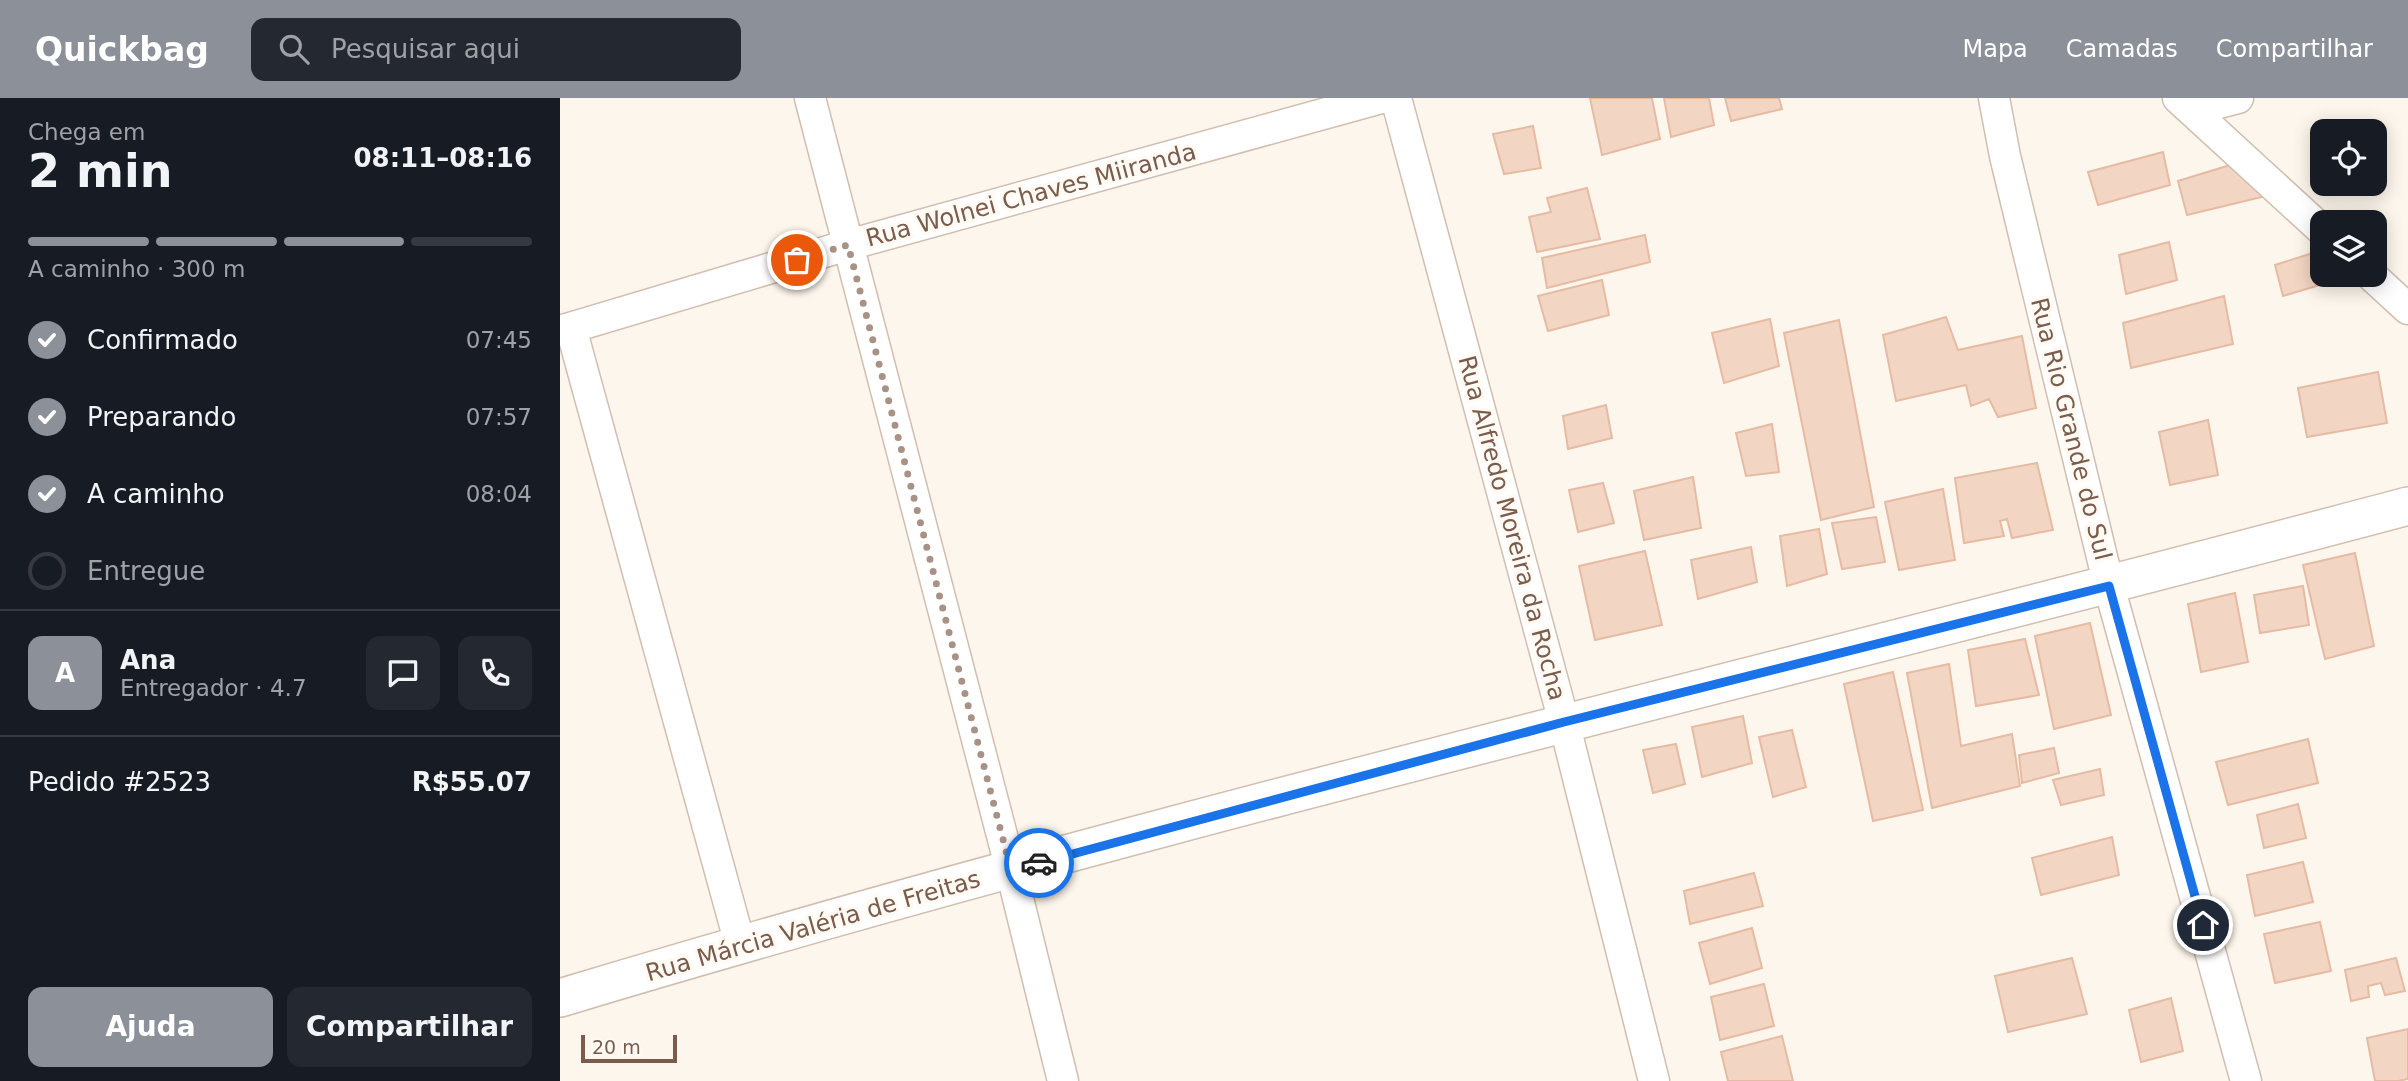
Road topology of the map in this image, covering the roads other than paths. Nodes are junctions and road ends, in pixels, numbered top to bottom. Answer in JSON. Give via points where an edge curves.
{"nodes":[{"id":1,"x":810,"y":98,"type":"edge"},
{"id":2,"x":1381,"y":98,"type":"edge"},
{"id":3,"x":1396,"y":98,"type":"edge"},
{"id":4,"x":1994,"y":98,"type":"edge"},
{"id":5,"x":2238,"y":98,"type":"edge"},
{"id":6,"x":2185,"y":104,"type":"edge"},
{"id":7,"x":2310,"y":219,"type":"edge"},
{"id":8,"x":848,"y":245,"type":"junction"},
{"id":9,"x":2384,"y":287,"type":"edge"},
{"id":10,"x":2408,"y":309,"type":"edge"},
{"id":11,"x":565,"y":329,"type":"edge"},
{"id":12,"x":2408,"y":506,"type":"edge"},
{"id":13,"x":2109,"y":586,"type":"junction"},
{"id":14,"x":1564,"y":722,"type":"junction"},
{"id":15,"x":1011,"y":870,"type":"junction"},
{"id":16,"x":740,"y":944,"type":"junction"},
{"id":17,"x":560,"y":998,"type":"edge"},
{"id":18,"x":1063,"y":1081,"type":"edge"},
{"id":19,"x":1654,"y":1081,"type":"edge"},
{"id":20,"x":2246,"y":1081,"type":"edge"}],
"edges":[{"from":1,"to":8,"type":"street"},
{"from":2,"to":8,"type":"street","name":"Rua Wolnei Chaves Miiranda"},
{"from":3,"to":14,"type":"street","name":"Rua Alfredo Moreira da Rocha"},
{"from":4,"to":13,"type":"street","name":"Rua Rio Grande do Sul"},
{"from":5,"to":6,"type":"street"},
{"from":6,"to":7,"type":"street"},
{"from":8,"to":11,"type":"street","name":"Rua Wolnei Chaves Miiranda"},
{"from":8,"to":15,"type":"street"},
{"from":9,"to":10,"type":"street"},
{"from":11,"to":16,"type":"street"},
{"from":12,"to":13,"type":"street","name":"Rua Márcia Valéria de Freitas"},
{"from":13,"to":14,"type":"street","name":"Rua Márcia Valéria de Freitas"},
{"from":13,"to":20,"type":"street","name":"Rua Rio Grande do Sul"},
{"from":14,"to":15,"type":"street","name":"Rua Márcia Valéria de Freitas"},
{"from":14,"to":19,"type":"street","name":"Rua Alfredo Moreira da Rocha"},
{"from":15,"to":16,"type":"street","name":"Rua Márcia Valéria de Freitas"},
{"from":15,"to":18,"type":"street"},
{"from":16,"to":17,"type":"street","name":"Rua Márcia Valéria de Freitas"}]}
